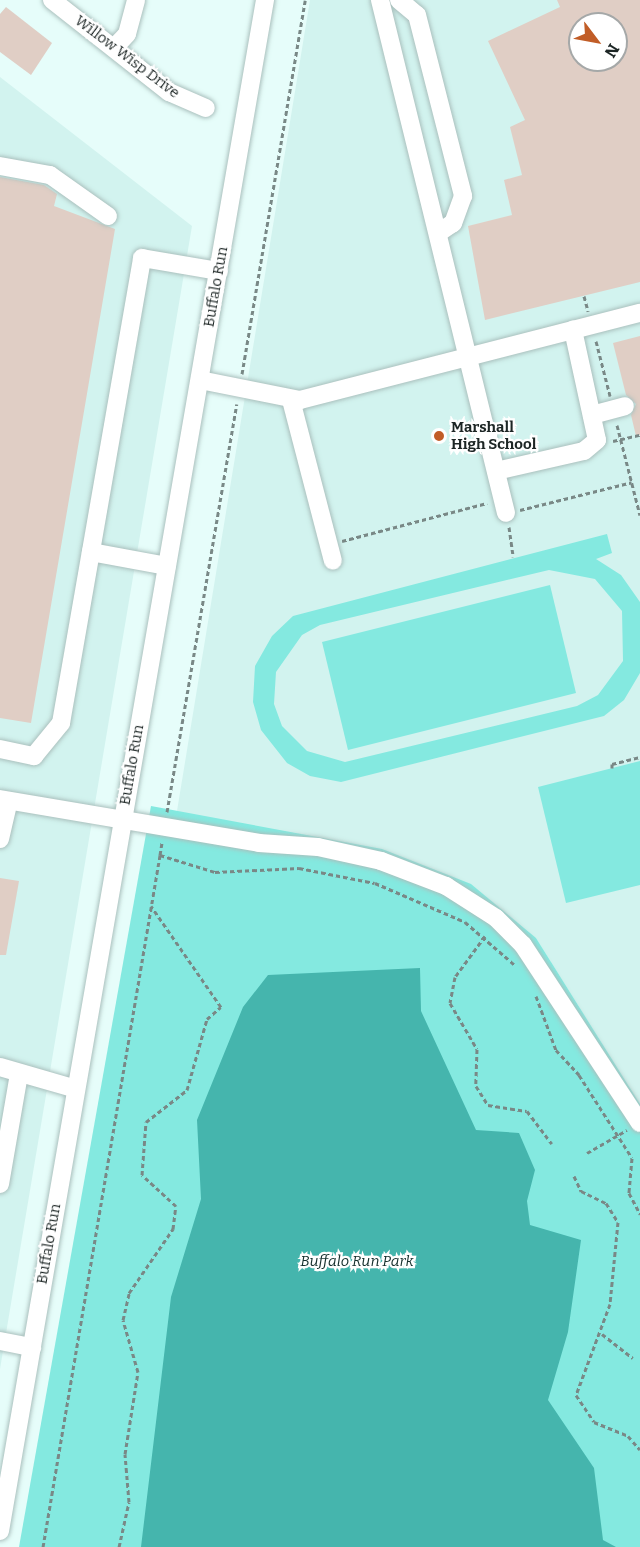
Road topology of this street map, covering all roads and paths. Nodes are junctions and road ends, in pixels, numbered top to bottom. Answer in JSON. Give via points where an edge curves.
{"nodes":[{"id":1,"x":52,"y":0,"type":"edge"},
{"id":2,"x":136,"y":0,"type":"edge"},
{"id":3,"x":265,"y":0,"type":"edge"},
{"id":4,"x":305,"y":0,"type":"edge"},
{"id":5,"x":380,"y":0,"type":"edge"},
{"id":6,"x":399,"y":0,"type":"edge"},
{"id":7,"x":114,"y":48,"type":"junction"},
{"id":8,"x":206,"y":108,"type":"dead end"},
{"id":9,"x":0,"y":166,"type":"edge"},
{"id":10,"x":108,"y":216,"type":"dead end"},
{"id":11,"x":438,"y":233,"type":"junction"},
{"id":12,"x":219,"y":271,"type":"junction"},
{"id":13,"x":640,"y":313,"type":"edge"},
{"id":14,"x":573,"y":330,"type":"junction"},
{"id":15,"x":469,"y":357,"type":"junction"},
{"id":16,"x":200,"y":380,"type":"junction"},
{"id":17,"x":240,"y":389,"type":"junction"},
{"id":18,"x":291,"y":400,"type":"junction"},
{"id":19,"x":624,"y":406,"type":"dead end"},
{"id":20,"x":592,"y":415,"type":"junction"},
{"id":21,"x":640,"y":435,"type":"edge"},
{"id":22,"x":597,"y":440,"type":"junction"},
{"id":23,"x":496,"y":471,"type":"junction"},
{"id":24,"x":632,"y":482,"type":"dead end"},
{"id":25,"x":505,"y":506,"type":"junction"},
{"id":26,"x":91,"y":552,"type":"junction"},
{"id":27,"x":331,"y":553,"type":"joint"},
{"id":28,"x":513,"y":557,"type":"dead end"},
{"id":29,"x":167,"y":566,"type":"junction"},
{"id":30,"x":0,"y":749,"type":"edge"},
{"id":31,"x":640,"y":757,"type":"edge"},
{"id":32,"x":612,"y":768,"type":"dead end"},
{"id":33,"x":5,"y":800,"type":"edge"},
{"id":34,"x":122,"y":823,"type":"junction"},
{"id":35,"x":164,"y":829,"type":"junction"},
{"id":36,"x":0,"y":839,"type":"edge"},
{"id":37,"x":160,"y":855,"type":"junction"},
{"id":38,"x":151,"y":906,"type":"junction"},
{"id":39,"x":485,"y":936,"type":"junction"},
{"id":40,"x":519,"y":969,"type":"dead end"},
{"id":41,"x":531,"y":986,"type":"dead end"},
{"id":42,"x":0,"y":1067,"type":"edge"},
{"id":43,"x":19,"y":1074,"type":"junction"},
{"id":44,"x":76,"y":1089,"type":"junction"},
{"id":45,"x":640,"y":1123,"type":"edge"},
{"id":46,"x":617,"y":1135,"type":"junction"},
{"id":47,"x":552,"y":1144,"type":"dead end"},
{"id":48,"x":587,"y":1153,"type":"dead end"},
{"id":49,"x":574,"y":1176,"type":"dead end"},
{"id":50,"x":0,"y":1184,"type":"edge"},
{"id":51,"x":640,"y":1214,"type":"edge"},
{"id":52,"x":603,"y":1334,"type":"junction"},
{"id":53,"x":0,"y":1341,"type":"edge"},
{"id":54,"x":32,"y":1347,"type":"junction"},
{"id":55,"x":633,"y":1358,"type":"dead end"},
{"id":56,"x":640,"y":1450,"type":"edge"},
{"id":57,"x":0,"y":1531,"type":"edge"},
{"id":58,"x":43,"y":1547,"type":"edge"},
{"id":59,"x":119,"y":1547,"type":"edge"}],
"edges":[{"from":1,"to":7,"type":"street","name":"Willow Wisp Drive"},
{"from":2,"to":7,"type":"street","via":[[127,34]]},
{"from":3,"to":12,"type":"street","name":"Buffalo Run"},
{"from":4,"to":17,"type":"path"},
{"from":5,"to":11,"type":"street"},
{"from":6,"to":11,"type":"street","via":[[417,15],[463,196],[453,223]]},
{"from":7,"to":8,"type":"street","name":"Willow Wisp Drive","via":[[169,92]]},
{"from":9,"to":10,"type":"street","via":[[50,175]]},
{"from":11,"to":15,"type":"street"},
{"from":12,"to":16,"type":"street","name":"Buffalo Run"},
{"from":12,"to":26,"type":"street","via":[[142,258]]},
{"from":13,"to":14,"type":"street"},
{"from":14,"to":15,"type":"street"},
{"from":14,"to":20,"type":"street"},
{"from":15,"to":18,"type":"street"},
{"from":15,"to":23,"type":"street"},
{"from":16,"to":17,"type":"street"},
{"from":16,"to":29,"type":"street","name":"Buffalo Run"},
{"from":17,"to":18,"type":"street"},
{"from":17,"to":35,"type":"path"},
{"from":18,"to":27,"type":"street"},
{"from":19,"to":20,"type":"street"},
{"from":20,"to":22,"type":"street"},
{"from":21,"to":22,"type":"path"},
{"from":22,"to":23,"type":"street","via":[[584,451]]},
{"from":23,"to":25,"type":"street"},
{"from":24,"to":25,"type":"path"},
{"from":25,"to":27,"type":"path"},
{"from":25,"to":28,"type":"path"},
{"from":26,"to":29,"type":"street"},
{"from":26,"to":30,"type":"street","via":[[61,723],[34,756]]},
{"from":29,"to":34,"type":"street","name":"Buffalo Run"},
{"from":31,"to":32,"type":"path","via":[[612,764]]},
{"from":33,"to":34,"type":"street"},
{"from":33,"to":36,"type":"street"},
{"from":34,"to":35,"type":"street"},
{"from":34,"to":44,"type":"street","name":"Buffalo Run"},
{"from":35,"to":37,"type":"path"},
{"from":35,"to":45,"type":"street","via":[[318,847],[381,861],[446,886],[496,918],[523,945]]},
{"from":37,"to":38,"type":"path"},
{"from":37,"to":39,"type":"path","via":[[215,872],[298,868],[375,883],[438,907]]},
{"from":38,"to":58,"type":"path"},
{"from":38,"to":59,"type":"path","via":[[221,1007],[207,1018],[187,1090],[146,1122],[142,1175],[176,1206],[173,1229],[129,1293],[123,1320],[138,1372],[125,1454],[129,1502]]},
{"from":39,"to":40,"type":"path"},
{"from":39,"to":47,"type":"path","via":[[455,977],[450,1003],[477,1049],[476,1086],[489,1105],[527,1111]]},
{"from":41,"to":46,"type":"path","via":[[556,1050],[579,1074]]},
{"from":42,"to":43,"type":"street"},
{"from":43,"to":44,"type":"street"},
{"from":43,"to":50,"type":"street"},
{"from":44,"to":54,"type":"street","name":"Buffalo Run"},
{"from":45,"to":46,"type":"path"},
{"from":46,"to":48,"type":"path"},
{"from":46,"to":51,"type":"path","via":[[632,1158],[629,1193]]},
{"from":49,"to":52,"type":"path","via":[[581,1191],[606,1203],[618,1222]]},
{"from":52,"to":55,"type":"path"},
{"from":52,"to":56,"type":"path","via":[[576,1395],[594,1422],[628,1436]]},
{"from":53,"to":54,"type":"street"},
{"from":54,"to":57,"type":"street","name":"Buffalo Run"}]}
